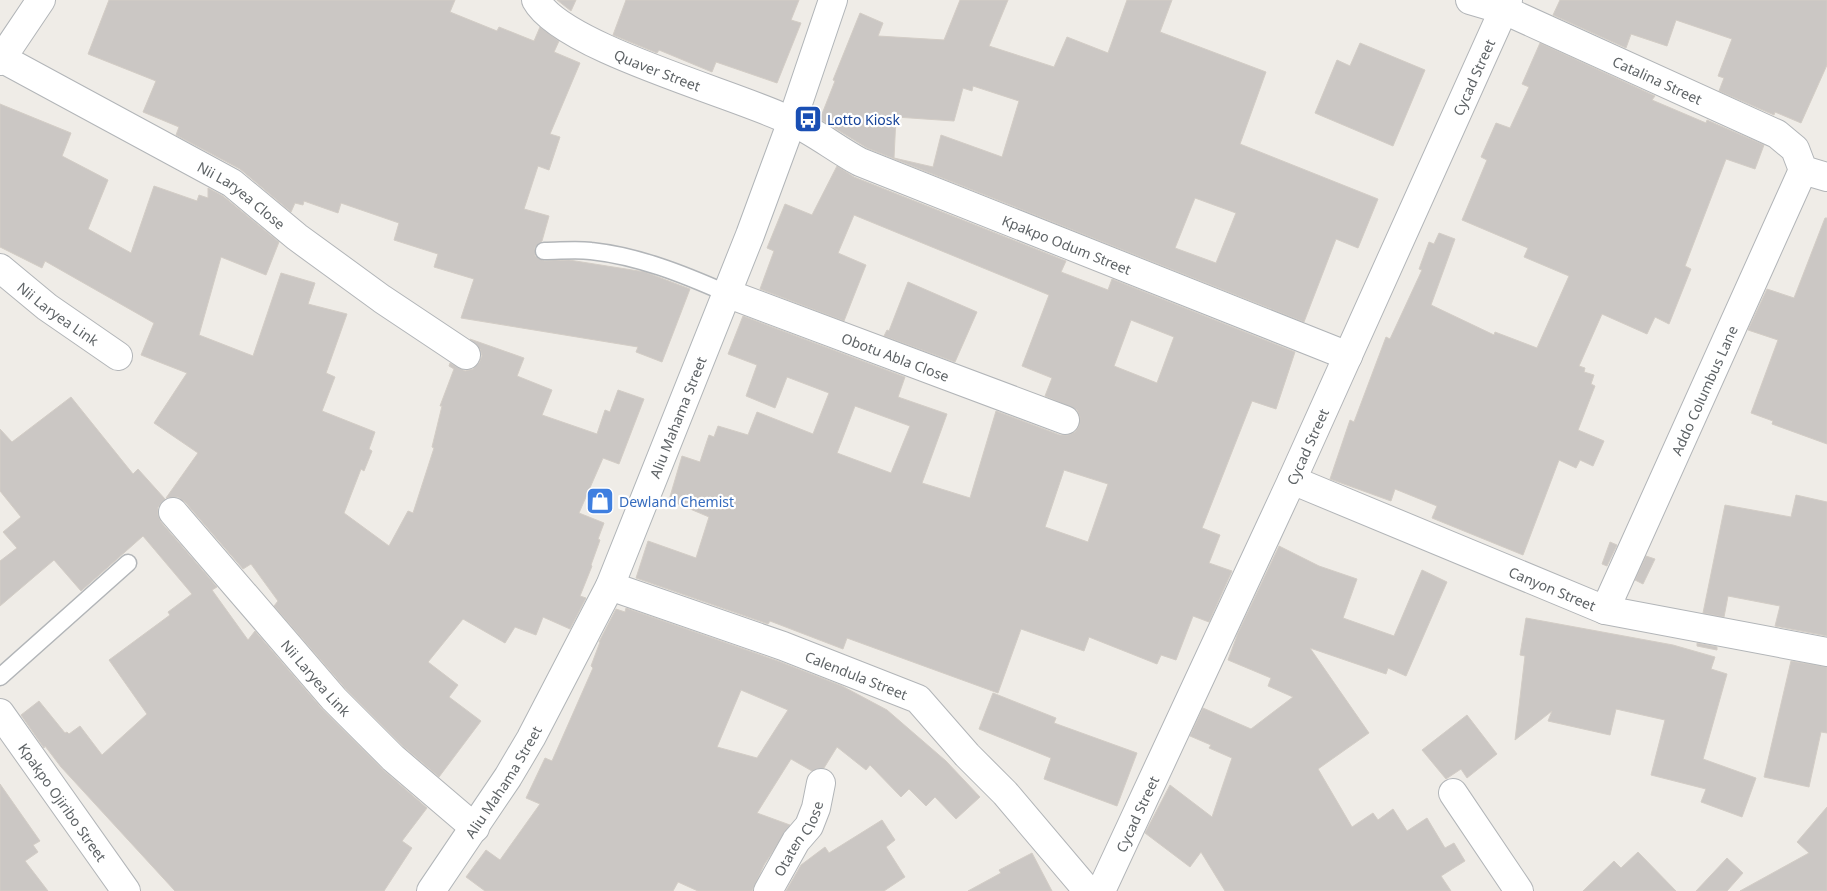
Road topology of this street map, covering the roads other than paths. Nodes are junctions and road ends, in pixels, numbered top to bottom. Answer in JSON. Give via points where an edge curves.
{"nodes":[{"id":1,"x":40,"y":0,"type":"edge"},
{"id":2,"x":536,"y":0,"type":"edge"},
{"id":3,"x":834,"y":0,"type":"edge"},
{"id":4,"x":1470,"y":0,"type":"edge"},
{"id":5,"x":1506,"y":5,"type":"edge"},
{"id":6,"x":1,"y":60,"type":"edge"},
{"id":7,"x":792,"y":121,"type":"junction"},
{"id":8,"x":1815,"y":174,"type":"edge"},
{"id":9,"x":544,"y":251,"type":"dead end"},
{"id":10,"x":0,"y":268,"type":"edge"},
{"id":11,"x":726,"y":293,"type":"junction"},
{"id":12,"x":466,"y":355,"type":"dead end"},
{"id":13,"x":118,"y":356,"type":"dead end"},
{"id":14,"x":1348,"y":356,"type":"junction"},
{"id":15,"x":1065,"y":420,"type":"dead end"},
{"id":16,"x":1292,"y":480,"type":"junction"},
{"id":17,"x":173,"y":512,"type":"dead end"},
{"id":18,"x":128,"y":563,"type":"dead end"},
{"id":19,"x":610,"y":586,"type":"junction"},
{"id":20,"x":1605,"y":610,"type":"junction"},
{"id":21,"x":1827,"y":652,"type":"edge"},
{"id":22,"x":0,"y":677,"type":"edge"},
{"id":23,"x":0,"y":713,"type":"edge"},
{"id":24,"x":821,"y":783,"type":"dead end"},
{"id":25,"x":1453,"y":793,"type":"dead end"},
{"id":26,"x":475,"y":828,"type":"junction"},
{"id":27,"x":126,"y":891,"type":"edge"},
{"id":28,"x":431,"y":891,"type":"edge"},
{"id":29,"x":768,"y":891,"type":"edge"},
{"id":30,"x":1088,"y":891,"type":"edge"},
{"id":31,"x":1102,"y":891,"type":"edge"},
{"id":32,"x":1519,"y":891,"type":"edge"}],
"edges":[{"from":1,"to":6,"type":"street"},
{"from":2,"to":7,"type":"street","name":"Quaver Street","via":[[550,16],[584,40]]},
{"from":3,"to":7,"type":"street","name":"Aliu Mahama Street"},
{"from":4,"to":5,"type":"street","name":"Catalina Street"},
{"from":5,"to":8,"type":"street","name":"Catalina Street","via":[[1777,134]]},
{"from":5,"to":14,"type":"street","name":"Cycad Street"},
{"from":6,"to":12,"type":"street","name":"Nii Laryea Close","via":[[232,183],[297,237],[382,300]]},
{"from":7,"to":11,"type":"street","name":"Aliu Mahama Street"},
{"from":7,"to":14,"type":"street","name":"Kpakpo Odum Street","via":[[860,162]]},
{"from":8,"to":20,"type":"street","name":"Addo Columbus Lane"},
{"from":9,"to":11,"type":"lane","via":[[590,251],[624,257],[665,268]]},
{"from":10,"to":13,"type":"street","name":"Nii Laryea Link","via":[[47,307]]},
{"from":11,"to":15,"type":"street","name":"Obotu Abla Close"},
{"from":11,"to":19,"type":"street","name":"Aliu Mahama Street"},
{"from":14,"to":16,"type":"street","name":"Cycad Street"},
{"from":16,"to":20,"type":"street","name":"Canyon Street"},
{"from":16,"to":31,"type":"street","name":"Cycad Street"},
{"from":17,"to":26,"type":"street","name":"Nii Laryea Link","via":[[334,699],[399,764]]},
{"from":18,"to":22,"type":"lane"},
{"from":19,"to":26,"type":"street","name":"Aliu Mahama Street","via":[[531,738]]},
{"from":19,"to":30,"type":"street","name":"Calendula Street","via":[[783,646],[918,699],[1005,792]]},
{"from":20,"to":21,"type":"street","name":"Canyon Street"},
{"from":23,"to":27,"type":"street","name":"Kpakpo Ojiribo Street"},
{"from":24,"to":29,"type":"street","name":"Otaten Close","via":[[809,826],[796,841]]},
{"from":25,"to":32,"type":"street"},
{"from":26,"to":28,"type":"street","name":"Aliu Mahama Street"}]}
